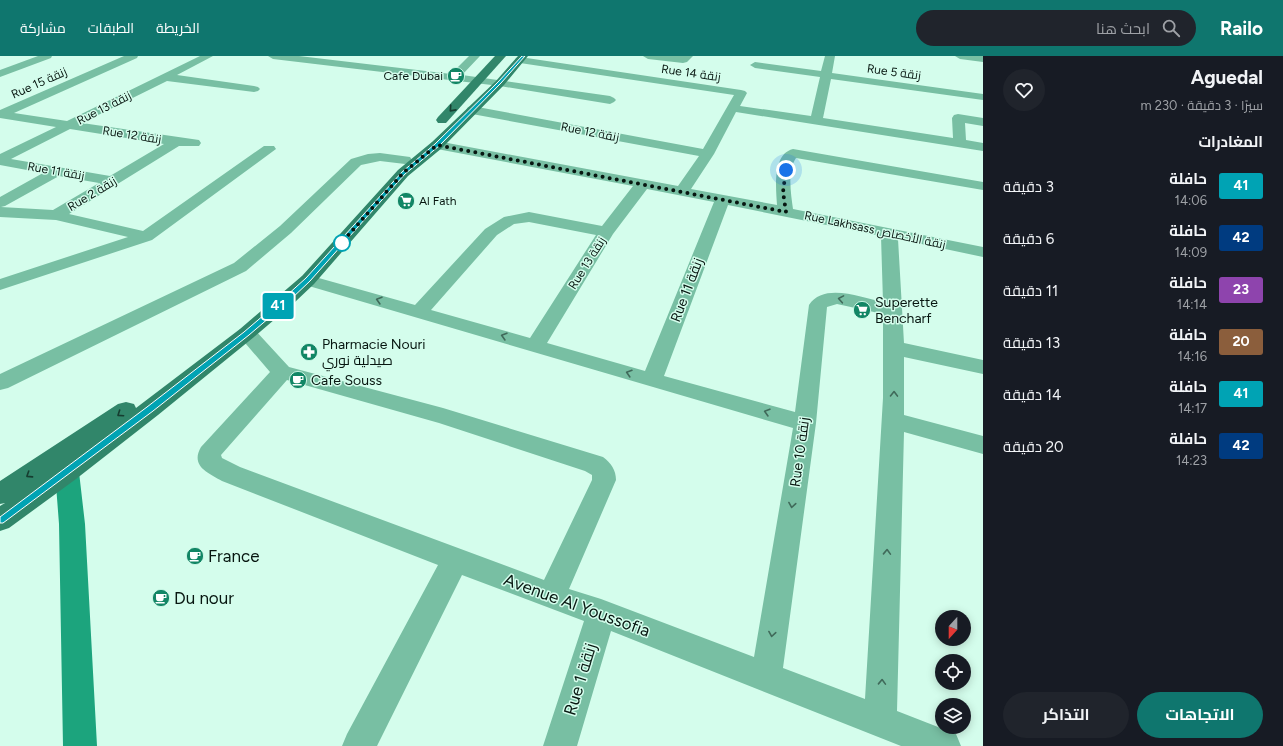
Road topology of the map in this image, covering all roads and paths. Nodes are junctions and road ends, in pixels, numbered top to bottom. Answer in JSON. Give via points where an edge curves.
{"nodes":[{"id":1,"x":47,"y":56,"type":"edge"},
{"id":2,"x":133,"y":56,"type":"edge"},
{"id":3,"x":208,"y":56,"type":"edge"},
{"id":4,"x":272,"y":56,"type":"edge"},
{"id":5,"x":475,"y":56,"type":"edge"},
{"id":6,"x":501,"y":56,"type":"edge"},
{"id":7,"x":648,"y":56,"type":"edge"},
{"id":8,"x":688,"y":56,"type":"edge"},
{"id":9,"x":830,"y":56,"type":"edge"},
{"id":10,"x":960,"y":56,"type":"edge"},
{"id":11,"x":311,"y":58,"type":"edge"},
{"id":12,"x":521,"y":58,"type":"edge"},
{"id":13,"x":983,"y":59,"type":"edge"},
{"id":14,"x":383,"y":60,"type":"dead end"},
{"id":15,"x":757,"y":60,"type":"edge"},
{"id":16,"x":596,"y":62,"type":"dead end"},
{"id":17,"x":373,"y":68,"type":"junction"},
{"id":18,"x":588,"y":71,"type":"junction"},
{"id":19,"x":0,"y":74,"type":"edge"},
{"id":20,"x":826,"y":75,"type":"junction"},
{"id":21,"x":164,"y":77,"type":"junction"},
{"id":22,"x":454,"y":77,"type":"junction"},
{"id":23,"x":478,"y":80,"type":"junction"},
{"id":24,"x":500,"y":83,"type":"junction"},
{"id":25,"x":254,"y":89,"type":"dead end"},
{"id":26,"x":741,"y":93,"type":"junction"},
{"id":27,"x":955,"y":93,"type":"junction"},
{"id":28,"x":983,"y":97,"type":"edge"},
{"id":29,"x":610,"y":100,"type":"dead end"},
{"id":30,"x":734,"y":108,"type":"junction"},
{"id":31,"x":472,"y":110,"type":"junction"},
{"id":32,"x":0,"y":114,"type":"edge"},
{"id":33,"x":958,"y":118,"type":"junction"},
{"id":34,"x":816,"y":121,"type":"junction"},
{"id":35,"x":983,"y":122,"type":"edge"},
{"id":36,"x":70,"y":124,"type":"junction"},
{"id":37,"x":176,"y":142,"type":"junction"},
{"id":38,"x":194,"y":143,"type":"dead end"},
{"id":39,"x":960,"y":144,"type":"junction"},
{"id":40,"x":437,"y":145,"type":"junction"},
{"id":41,"x":983,"y":147,"type":"edge"},
{"id":42,"x":269,"y":149,"type":"dead end"},
{"id":43,"x":707,"y":154,"type":"junction"},
{"id":44,"x":405,"y":160,"type":"junction"},
{"id":45,"x":2,"y":162,"type":"edge"},
{"id":46,"x":57,"y":171,"type":"junction"},
{"id":47,"x":113,"y":181,"type":"junction"},
{"id":48,"x":643,"y":184,"type":"junction"},
{"id":49,"x":983,"y":186,"type":"edge"},
{"id":50,"x":682,"y":191,"type":"junction"},
{"id":51,"x":723,"y":199,"type":"junction"},
{"id":52,"x":0,"y":203,"type":"edge"},
{"id":53,"x":0,"y":212,"type":"edge"},
{"id":54,"x":786,"y":212,"type":"junction"},
{"id":55,"x":56,"y":216,"type":"junction"},
{"id":56,"x":606,"y":232,"type":"junction"},
{"id":57,"x":889,"y":234,"type":"junction"},
{"id":58,"x":146,"y":237,"type":"junction"},
{"id":59,"x":983,"y":252,"type":"edge"},
{"id":60,"x":308,"y":280,"type":"junction"},
{"id":61,"x":0,"y":285,"type":"edge"},
{"id":62,"x":893,"y":310,"type":"junction"},
{"id":63,"x":419,"y":312,"type":"junction"},
{"id":64,"x":247,"y":334,"type":"junction"},
{"id":65,"x":535,"y":345,"type":"junction"},
{"id":66,"x":895,"y":348,"type":"junction"},
{"id":67,"x":983,"y":367,"type":"edge"},
{"id":68,"x":282,"y":372,"type":"junction"},
{"id":69,"x":652,"y":380,"type":"junction"},
{"id":70,"x":0,"y":383,"type":"edge"},
{"id":71,"x":894,"y":421,"type":"junction"},
{"id":72,"x":805,"y":423,"type":"junction"},
{"id":73,"x":983,"y":446,"type":"edge"},
{"id":74,"x":63,"y":464,"type":"junction"},
{"id":75,"x":0,"y":494,"type":"edge"},
{"id":76,"x":0,"y":520,"type":"edge"},
{"id":77,"x":456,"y":559,"type":"junction"},
{"id":78,"x":551,"y":596,"type":"junction"},
{"id":79,"x":601,"y":613,"type":"junction"},
{"id":80,"x":766,"y":676,"type":"junction"},
{"id":81,"x":880,"y":720,"type":"junction"},
{"id":82,"x":80,"y":746,"type":"edge"},
{"id":83,"x":359,"y":746,"type":"edge"},
{"id":84,"x":560,"y":746,"type":"edge"},
{"id":85,"x":944,"y":746,"type":"edge"}],
"edges":[{"from":1,"to":19,"type":"street"},
{"from":2,"to":32,"type":"street","name":"Rue 15 زنقة"},
{"from":3,"to":21,"type":"street","name":"Rue 13 زنقة"},
{"from":4,"to":11,"type":"street"},
{"from":5,"to":22,"type":"street"},
{"from":6,"to":23,"type":"main road"},
{"from":7,"to":8,"type":"street","via":[[678,60]]},
{"from":9,"to":20,"type":"street"},
{"from":10,"to":13,"type":"street"},
{"from":11,"to":17,"type":"street"},
{"from":12,"to":18,"type":"street","name":"Rue 14 زنقة"},
{"from":12,"to":24,"type":"main road"},
{"from":14,"to":17,"type":"street"},
{"from":15,"to":20,"type":"street","name":"Rue 5 زنقة"},
{"from":15,"to":26,"type":"street"},
{"from":16,"to":18,"type":"street"},
{"from":17,"to":22,"type":"street"},
{"from":18,"to":26,"type":"street","name":"Rue 14 زنقة"},
{"from":20,"to":27,"type":"street","name":"Rue 5 زنقة","via":[[892,79]]},
{"from":20,"to":34,"type":"street"},
{"from":21,"to":25,"type":"street"},
{"from":21,"to":36,"type":"street","name":"Rue 13 زنقة"},
{"from":22,"to":23,"type":"street"},
{"from":23,"to":24,"type":"street"},
{"from":23,"to":44,"type":"main road","one_way":true},
{"from":24,"to":29,"type":"street"},
{"from":24,"to":31,"type":"main road"},
{"from":26,"to":30,"type":"street"},
{"from":27,"to":28,"type":"street","name":"Rue 5 زنقة"},
{"from":27,"to":33,"type":"street"},
{"from":30,"to":34,"type":"street"},
{"from":30,"to":43,"type":"street"},
{"from":31,"to":40,"type":"main road"},
{"from":31,"to":43,"type":"street","name":"Rue 12 زنقة"},
{"from":32,"to":36,"type":"street","name":"Rue 12 زنقة"},
{"from":33,"to":35,"type":"street"},
{"from":33,"to":39,"type":"street"},
{"from":34,"to":39,"type":"street"},
{"from":36,"to":37,"type":"street","name":"Rue 12 زنقة"},
{"from":36,"to":45,"type":"street","name":"Rue 13 زنقة"},
{"from":37,"to":38,"type":"street","name":"Rue 12 زنقة"},
{"from":37,"to":47,"type":"street","name":"Rue 2 زنقة"},
{"from":39,"to":41,"type":"street"},
{"from":40,"to":48,"type":"street","name":"Rue Lakhsass زنقة الأخصاص"},
{"from":40,"to":60,"type":"main road","via":[[403,173]]},
{"from":42,"to":58,"type":"street"},
{"from":43,"to":50,"type":"street"},
{"from":44,"to":70,"type":"street","via":[[385,156],[356,162],[290,227],[240,267]]},
{"from":44,"to":74,"type":"main road","one_way":true,"via":[[299,270],[213,345]]},
{"from":45,"to":46,"type":"street","name":"Rue 11 زنقة"},
{"from":46,"to":47,"type":"street","name":"Rue 11 زنقة"},
{"from":46,"to":52,"type":"street"},
{"from":47,"to":55,"type":"street","name":"Rue 2 زنقة"},
{"from":48,"to":50,"type":"street","name":"Rue Lakhsass زنقة الأخصاص"},
{"from":48,"to":56,"type":"street","name":"Rue 13 زنقة"},
{"from":49,"to":54,"type":"street","via":[[793,153],[788,158],[783,192]]},
{"from":50,"to":51,"type":"street","name":"Rue Lakhsass زنقة الأخصاص"},
{"from":51,"to":54,"type":"street","name":"Rue Lakhsass زنقة الأخصاص"},
{"from":51,"to":69,"type":"street","name":"Rue 11 زنقة"},
{"from":53,"to":55,"type":"street","name":"Rue 2 زنقة"},
{"from":54,"to":57,"type":"street","name":"Rue Lakhsass زنقة الأخصاص"},
{"from":55,"to":58,"type":"street"},
{"from":56,"to":63,"type":"street","via":[[529,218],[510,220],[491,232]]},
{"from":56,"to":65,"type":"street","name":"Rue 13 زنقة"},
{"from":57,"to":59,"type":"street","name":"Rue Lakhsass زنقة الأخصاص"},
{"from":57,"to":62,"type":"street"},
{"from":58,"to":61,"type":"street"},
{"from":63,"to":60,"type":"street","one_way":true},
{"from":60,"to":64,"type":"main road"},
{"from":62,"to":66,"type":"street"},
{"from":62,"to":72,"type":"street","name":"Rue 10 زنقة","one_way":true,"via":[[837,298],[820,302]]},
{"from":65,"to":63,"type":"street","one_way":true},
{"from":64,"to":68,"type":"street"},
{"from":64,"to":74,"type":"main road"},
{"from":69,"to":65,"type":"street","one_way":true},
{"from":66,"to":67,"type":"street"},
{"from":71,"to":66,"type":"street","one_way":true},
{"from":68,"to":77,"type":"street","name":"Avenue Al Youssofia","via":[[209,453],[211,463],[231,474]]},
{"from":68,"to":78,"type":"street","via":[[444,416],[599,467],[605,475],[604,480]]},
{"from":72,"to":69,"type":"street","one_way":true},
{"from":71,"to":73,"type":"street"},
{"from":81,"to":71,"type":"street","one_way":true},
{"from":72,"to":80,"type":"street","name":"Rue 10 زنقة","one_way":true},
{"from":74,"to":75,"type":"main road","one_way":true},
{"from":74,"to":76,"type":"main road"},
{"from":74,"to":82,"type":"street","via":[[72,524]]},
{"from":77,"to":78,"type":"street","name":"Avenue Al Youssofia"},
{"from":77,"to":83,"type":"street"},
{"from":78,"to":79,"type":"street","name":"Avenue Al Youssofia"},
{"from":79,"to":80,"type":"street","name":"Avenue Al Youssofia"},
{"from":79,"to":84,"type":"street","name":"Rue 1 زنقة"},
{"from":80,"to":81,"type":"street","name":"Avenue Al Youssofia"},
{"from":81,"to":85,"type":"street","name":"Avenue Al Youssofia"}]}
